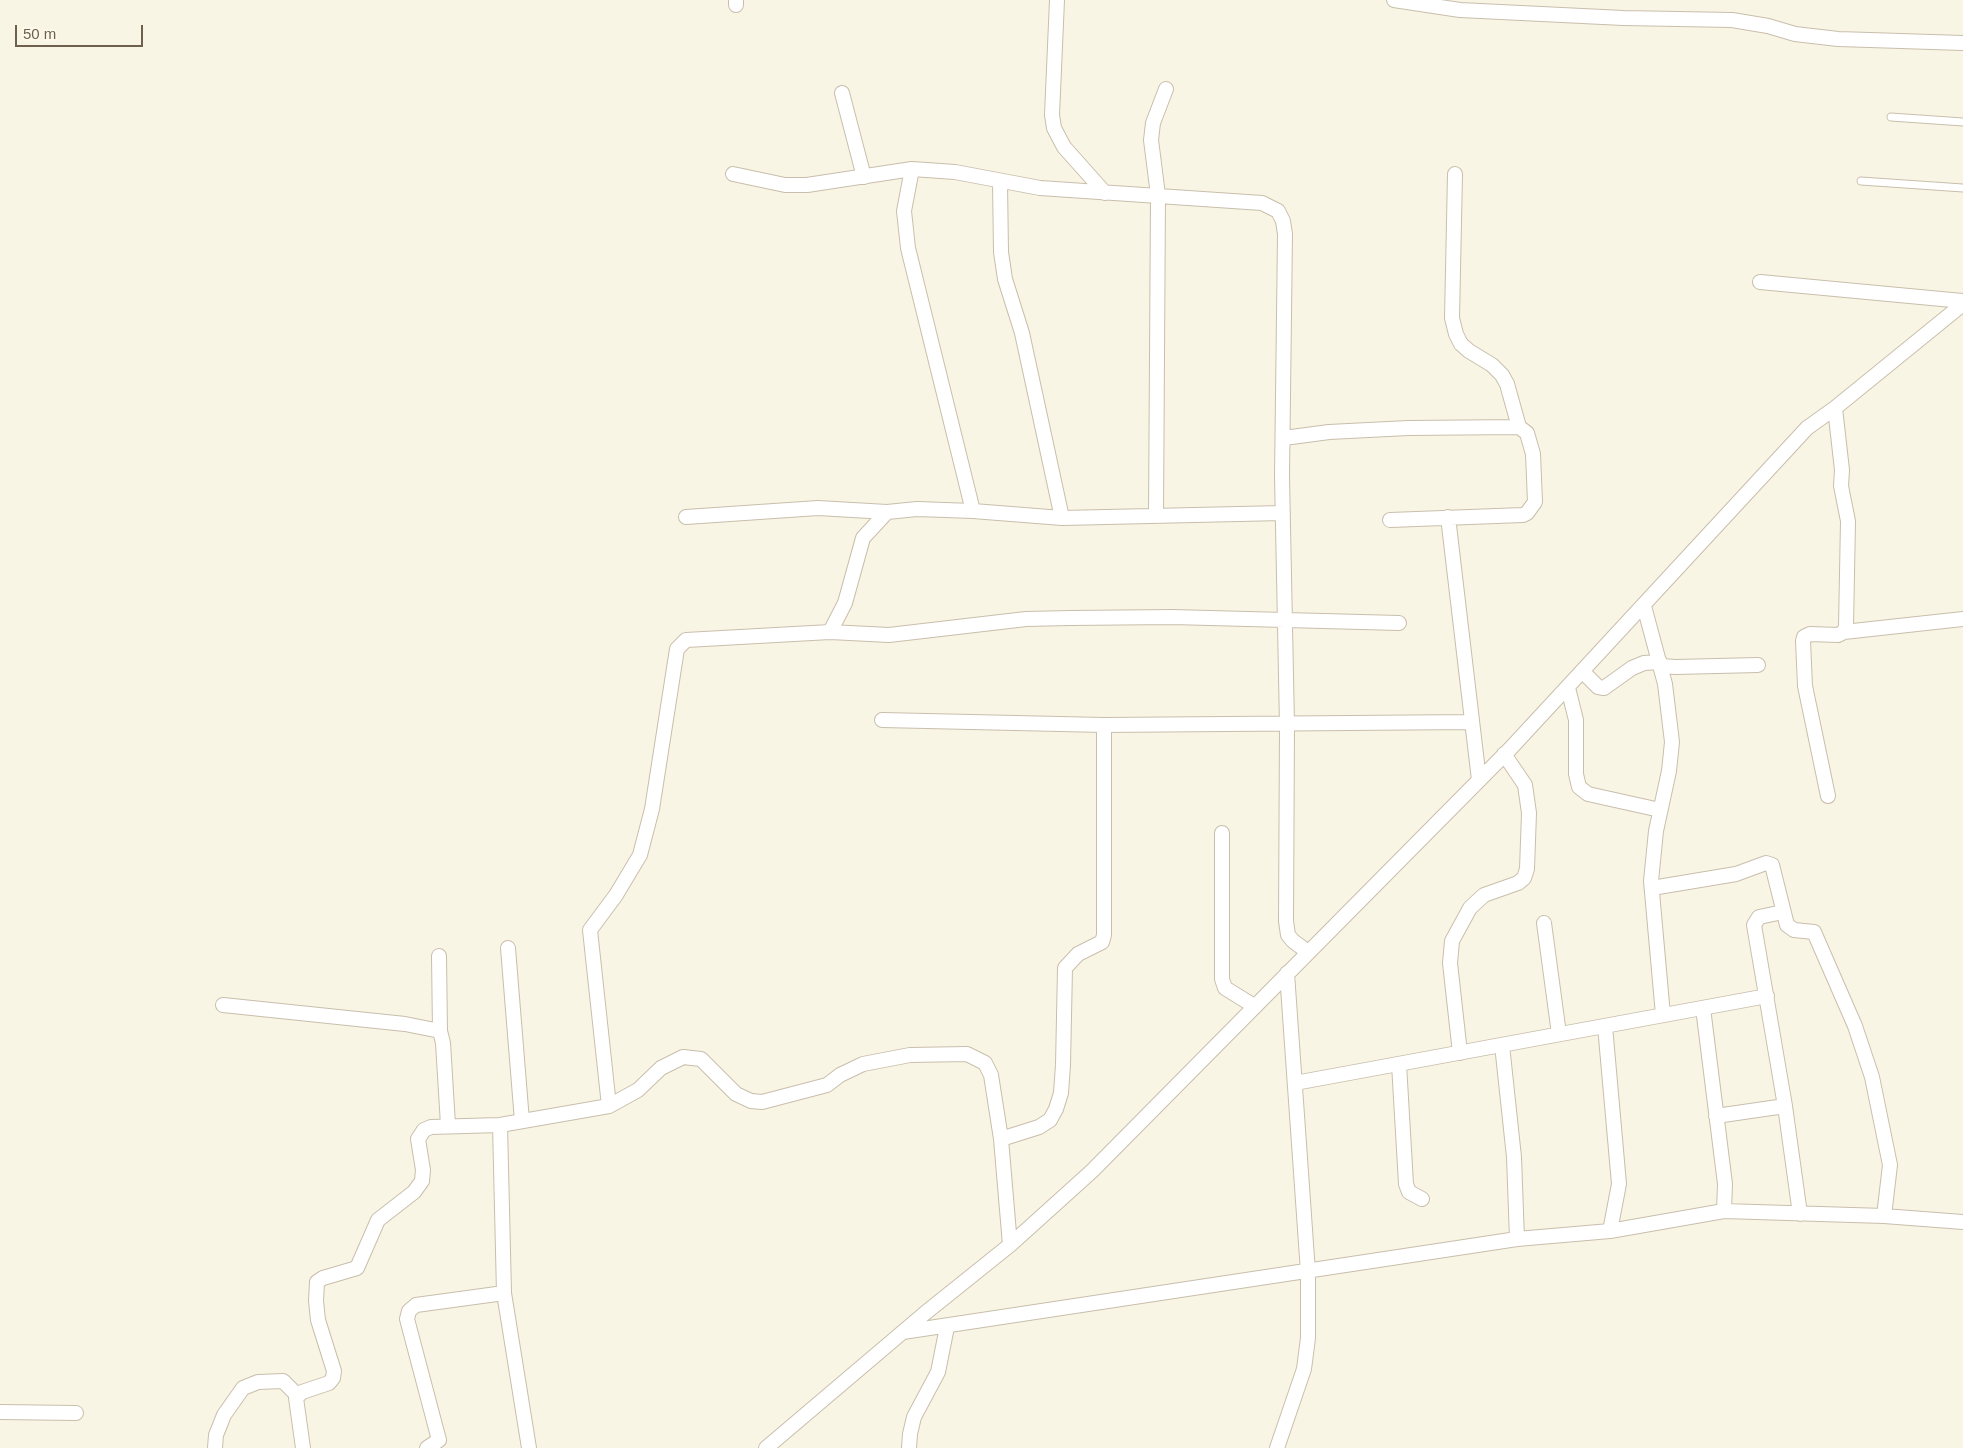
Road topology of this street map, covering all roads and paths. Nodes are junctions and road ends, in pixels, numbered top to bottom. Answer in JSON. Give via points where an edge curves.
{"nodes":[{"id":1,"x":1057,"y":0,"type":"edge"},
{"id":2,"x":1394,"y":0,"type":"edge"},
{"id":3,"x":1963,"y":43,"type":"edge"},
{"id":4,"x":1166,"y":89,"type":"dead end"},
{"id":5,"x":842,"y":93,"type":"dead end"},
{"id":6,"x":1891,"y":117,"type":"dead end"},
{"id":7,"x":1963,"y":122,"type":"edge"},
{"id":8,"x":912,"y":170,"type":"junction"},
{"id":9,"x":733,"y":174,"type":"dead end"},
{"id":10,"x":1455,"y":174,"type":"dead end"},
{"id":11,"x":864,"y":177,"type":"junction"},
{"id":12,"x":1861,"y":180,"type":"dead end"},
{"id":13,"x":1000,"y":182,"type":"junction"},
{"id":14,"x":1963,"y":188,"type":"edge"},
{"id":15,"x":1105,"y":193,"type":"junction"},
{"id":16,"x":1158,"y":195,"type":"junction"},
{"id":17,"x":1760,"y":282,"type":"dead end"},
{"id":18,"x":1963,"y":303,"type":"edge"},
{"id":19,"x":1835,"y":408,"type":"junction"},
{"id":20,"x":1519,"y":427,"type":"junction"},
{"id":21,"x":1284,"y":438,"type":"junction"},
{"id":22,"x":973,"y":511,"type":"junction"},
{"id":23,"x":887,"y":512,"type":"junction"},
{"id":24,"x":1283,"y":513,"type":"junction"},
{"id":25,"x":1156,"y":516,"type":"junction"},
{"id":26,"x":686,"y":517,"type":"dead end"},
{"id":27,"x":1448,"y":517,"type":"junction"},
{"id":28,"x":1062,"y":518,"type":"junction"},
{"id":29,"x":1390,"y":520,"type":"dead end"},
{"id":30,"x":1644,"y":606,"type":"junction"},
{"id":31,"x":1963,"y":619,"type":"edge"},
{"id":32,"x":1285,"y":622,"type":"junction"},
{"id":33,"x":1399,"y":623,"type":"dead end"},
{"id":34,"x":830,"y":632,"type":"junction"},
{"id":35,"x":1844,"y":632,"type":"junction"},
{"id":36,"x":1660,"y":664,"type":"junction"},
{"id":37,"x":1758,"y":665,"type":"dead end"},
{"id":38,"x":1582,"y":672,"type":"junction"},
{"id":39,"x":1568,"y":688,"type":"junction"},
{"id":40,"x":882,"y":720,"type":"dead end"},
{"id":41,"x":1472,"y":722,"type":"junction"},
{"id":42,"x":1104,"y":725,"type":"junction"},
{"id":43,"x":1287,"y":725,"type":"junction"},
{"id":44,"x":1504,"y":754,"type":"junction"},
{"id":45,"x":1479,"y":780,"type":"junction"},
{"id":46,"x":1828,"y":796,"type":"dead end"},
{"id":47,"x":1660,"y":810,"type":"junction"},
{"id":48,"x":1222,"y":833,"type":"dead end"},
{"id":49,"x":1652,"y":888,"type":"junction"},
{"id":50,"x":1783,"y":912,"type":"junction"},
{"id":51,"x":1544,"y":922,"type":"dead end"},
{"id":52,"x":508,"y":948,"type":"dead end"},
{"id":53,"x":1308,"y":952,"type":"junction"},
{"id":54,"x":439,"y":956,"type":"dead end"},
{"id":55,"x":1287,"y":973,"type":"junction"},
{"id":56,"x":1767,"y":996,"type":"junction"},
{"id":57,"x":223,"y":1005,"type":"dead end"},
{"id":58,"x":1254,"y":1006,"type":"junction"},
{"id":59,"x":1703,"y":1008,"type":"junction"},
{"id":60,"x":1663,"y":1015,"type":"junction"},
{"id":61,"x":1605,"y":1026,"type":"junction"},
{"id":62,"x":440,"y":1031,"type":"junction"},
{"id":63,"x":1559,"y":1034,"type":"junction"},
{"id":64,"x":1502,"y":1045,"type":"junction"},
{"id":65,"x":1460,"y":1053,"type":"junction"},
{"id":66,"x":1399,"y":1064,"type":"junction"},
{"id":67,"x":1295,"y":1083,"type":"junction"},
{"id":68,"x":609,"y":1106,"type":"junction"},
{"id":69,"x":1785,"y":1106,"type":"junction"},
{"id":70,"x":1716,"y":1116,"type":"junction"},
{"id":71,"x":522,"y":1121,"type":"junction"},
{"id":72,"x":448,"y":1125,"type":"junction"},
{"id":73,"x":500,"y":1125,"type":"junction"},
{"id":74,"x":1001,"y":1139,"type":"junction"},
{"id":75,"x":1422,"y":1199,"type":"dead end"},
{"id":76,"x":1724,"y":1211,"type":"junction"},
{"id":77,"x":1800,"y":1214,"type":"junction"},
{"id":78,"x":1884,"y":1216,"type":"junction"},
{"id":79,"x":1963,"y":1222,"type":"edge"},
{"id":80,"x":1610,"y":1232,"type":"junction"},
{"id":81,"x":1517,"y":1239,"type":"junction"},
{"id":82,"x":1010,"y":1246,"type":"junction"},
{"id":83,"x":1308,"y":1272,"type":"junction"},
{"id":84,"x":504,"y":1293,"type":"junction"},
{"id":85,"x":947,"y":1327,"type":"junction"},
{"id":86,"x":902,"y":1333,"type":"junction"},
{"id":87,"x":297,"y":1395,"type":"junction"},
{"id":88,"x":0,"y":1412,"type":"edge"},
{"id":89,"x":76,"y":1413,"type":"dead end"},
{"id":90,"x":214,"y":1448,"type":"edge"},
{"id":91,"x":303,"y":1448,"type":"edge"},
{"id":92,"x":427,"y":1448,"type":"edge"},
{"id":93,"x":529,"y":1448,"type":"edge"},
{"id":94,"x":766,"y":1448,"type":"edge"},
{"id":95,"x":909,"y":1448,"type":"edge"},
{"id":96,"x":1277,"y":1448,"type":"edge"}],
"edges":[{"from":1,"to":15,"type":"street","via":[[1054,128],[1064,147]]},
{"from":2,"to":3,"type":"street","via":[[1460,10],[1732,20],[1795,34],[1838,39]]},
{"from":4,"to":16,"type":"street","via":[[1153,123],[1151,140]]},
{"from":5,"to":11,"type":"street"},
{"from":6,"to":7,"type":"lane"},
{"from":8,"to":11,"type":"street"},
{"from":8,"to":13,"type":"street","via":[[956,172]]},
{"from":8,"to":22,"type":"street","via":[[904,212],[908,248]]},
{"from":9,"to":11,"type":"street","via":[[785,185]]},
{"from":10,"to":20,"type":"street","via":[[1452,318],[1456,334],[1469,352],[1502,375]]},
{"from":12,"to":14,"type":"lane"},
{"from":13,"to":15,"type":"street"},
{"from":13,"to":28,"type":"street","via":[[1001,252],[1005,279],[1022,333]]},
{"from":15,"to":16,"type":"street"},
{"from":16,"to":21,"type":"street","via":[[1262,203],[1278,211],[1283,220]]},
{"from":16,"to":25,"type":"street"},
{"from":17,"to":18,"type":"street"},
{"from":18,"to":19,"type":"street"},
{"from":19,"to":30,"type":"street","via":[[1807,428]]},
{"from":19,"to":35,"type":"street","via":[[1841,486],[1848,521]]},
{"from":20,"to":21,"type":"street","via":[[1379,429]]},
{"from":20,"to":27,"type":"street","via":[[1527,432],[1532,448],[1534,506],[1523,515]]},
{"from":21,"to":24,"type":"street"},
{"from":22,"to":23,"type":"street","via":[[917,509]]},
{"from":22,"to":28,"type":"street"},
{"from":23,"to":26,"type":"street","via":[[818,508]]},
{"from":23,"to":34,"type":"street","via":[[864,538],[845,603]]},
{"from":24,"to":25,"type":"street"},
{"from":24,"to":32,"type":"street"},
{"from":25,"to":28,"type":"street"},
{"from":27,"to":29,"type":"street"},
{"from":27,"to":41,"type":"street"},
{"from":30,"to":36,"type":"street"},
{"from":30,"to":38,"type":"street"},
{"from":31,"to":35,"type":"street"},
{"from":32,"to":33,"type":"street"},
{"from":32,"to":34,"type":"street","via":[[1172,617],[1052,618],[889,635]]},
{"from":32,"to":43,"type":"street"},
{"from":34,"to":68,"type":"street","via":[[693,638],[677,649],[652,809],[640,855],[590,930]]},
{"from":35,"to":46,"type":"street","via":[[1838,635],[1810,634],[1803,641],[1805,686]]},
{"from":36,"to":37,"type":"street","via":[[1676,668]]},
{"from":36,"to":38,"type":"street","via":[[1644,663],[1632,668],[1604,688],[1598,687]]},
{"from":36,"to":47,"type":"street","via":[[1670,711],[1672,742]]},
{"from":38,"to":39,"type":"street"},
{"from":39,"to":44,"type":"street"},
{"from":39,"to":47,"type":"street","via":[[1576,720],[1579,787],[1588,794]]},
{"from":40,"to":42,"type":"street"},
{"from":41,"to":43,"type":"street"},
{"from":41,"to":45,"type":"street"},
{"from":42,"to":43,"type":"street"},
{"from":42,"to":74,"type":"street","via":[[1104,935],[1102,942],[1078,954],[1065,968],[1061,1093],[1050,1120],[1039,1127]]},
{"from":43,"to":53,"type":"street","via":[[1286,921],[1288,934]]},
{"from":44,"to":45,"type":"street"},
{"from":44,"to":65,"type":"street","via":[[1525,784],[1529,813],[1527,869],[1518,883],[1489,893],[1470,908],[1452,941],[1450,963]]},
{"from":45,"to":53,"type":"street"},
{"from":47,"to":49,"type":"street"},
{"from":48,"to":58,"type":"street","via":[[1222,979],[1225,988]]},
{"from":49,"to":50,"type":"street","via":[[1736,874],[1769,863]]},
{"from":49,"to":60,"type":"street"},
{"from":50,"to":56,"type":"street","via":[[1759,917],[1754,925]]},
{"from":50,"to":78,"type":"street","via":[[1789,928],[1814,932],[1866,1060],[1890,1165]]},
{"from":51,"to":63,"type":"street"},
{"from":52,"to":71,"type":"street"},
{"from":53,"to":55,"type":"street"},
{"from":54,"to":62,"type":"street"},
{"from":55,"to":58,"type":"street"},
{"from":55,"to":67,"type":"street"},
{"from":56,"to":59,"type":"street"},
{"from":56,"to":69,"type":"street"},
{"from":57,"to":62,"type":"street","via":[[405,1024]]},
{"from":58,"to":82,"type":"street","via":[[1092,1171]]},
{"from":59,"to":60,"type":"street"},
{"from":59,"to":70,"type":"street"},
{"from":60,"to":61,"type":"street"},
{"from":61,"to":63,"type":"street"},
{"from":61,"to":80,"type":"street","via":[[1619,1184]]},
{"from":62,"to":72,"type":"street"},
{"from":63,"to":64,"type":"street"},
{"from":64,"to":65,"type":"street"},
{"from":64,"to":81,"type":"street","via":[[1514,1157]]},
{"from":65,"to":66,"type":"street"},
{"from":66,"to":67,"type":"street"},
{"from":66,"to":75,"type":"street","via":[[1406,1184],[1409,1192]]},
{"from":67,"to":83,"type":"street"},
{"from":68,"to":71,"type":"street"},
{"from":68,"to":74,"type":"street","via":[[638,1090],[661,1068],[683,1057],[701,1059],[736,1094],[762,1102],[827,1085],[863,1064],[910,1055],[967,1054],[985,1063],[991,1075]]},
{"from":69,"to":70,"type":"street"},
{"from":69,"to":77,"type":"street"},
{"from":70,"to":76,"type":"street","via":[[1725,1184]]},
{"from":71,"to":73,"type":"street"},
{"from":72,"to":73,"type":"street"},
{"from":72,"to":87,"type":"street","via":[[430,1127],[420,1134],[422,1181],[414,1192],[378,1220],[360,1265],[352,1271],[317,1282],[318,1320],[332,1364],[333,1378],[329,1383]]},
{"from":73,"to":84,"type":"street"},
{"from":74,"to":82,"type":"street"},
{"from":76,"to":77,"type":"street"},
{"from":76,"to":80,"type":"street"},
{"from":77,"to":78,"type":"street"},
{"from":78,"to":79,"type":"street"},
{"from":80,"to":81,"type":"street"},
{"from":81,"to":83,"type":"street"},
{"from":82,"to":86,"type":"street"},
{"from":83,"to":85,"type":"street"},
{"from":83,"to":96,"type":"street","via":[[1308,1338],[1304,1369]]},
{"from":84,"to":92,"type":"street","via":[[416,1305],[409,1310],[407,1319],[440,1440]]},
{"from":84,"to":93,"type":"street"},
{"from":85,"to":86,"type":"street"},
{"from":85,"to":95,"type":"street","via":[[938,1372],[914,1417]]},
{"from":86,"to":94,"type":"street"},
{"from":87,"to":90,"type":"street","via":[[283,1381],[258,1382],[243,1388],[224,1415]]},
{"from":87,"to":91,"type":"street","via":[[295,1402]]},
{"from":88,"to":89,"type":"street"}]}
